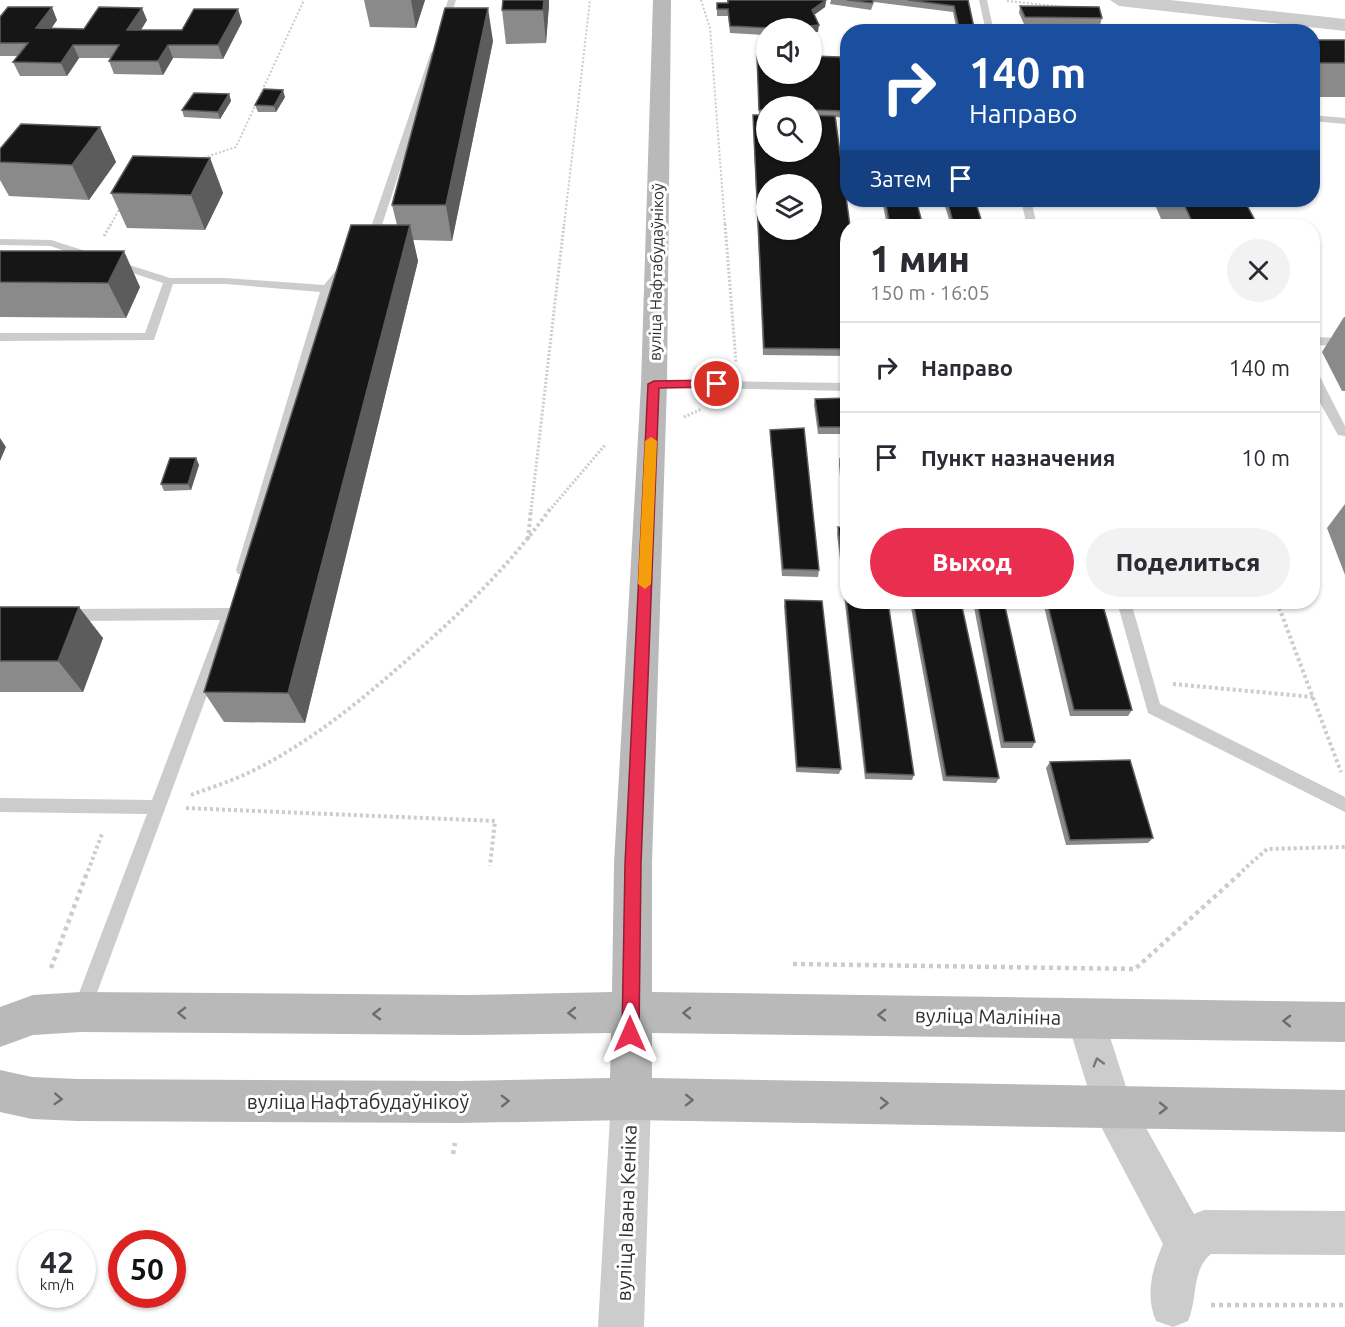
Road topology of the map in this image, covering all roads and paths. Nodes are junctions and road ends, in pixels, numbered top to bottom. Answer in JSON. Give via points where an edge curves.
{"nodes":[{"id":1,"x":304,"y":0,"type":"edge"},
{"id":2,"x":452,"y":0,"type":"edge"},
{"id":3,"x":590,"y":0,"type":"edge"},
{"id":4,"x":662,"y":0,"type":"edge"},
{"id":5,"x":701,"y":0,"type":"edge"},
{"id":6,"x":983,"y":0,"type":"edge"},
{"id":7,"x":1119,"y":0,"type":"edge"},
{"id":8,"x":1183,"y":3,"type":"edge"},
{"id":9,"x":988,"y":24,"type":"edge"},
{"id":10,"x":1345,"y":25,"type":"edge"},
{"id":11,"x":1320,"y":119,"type":"edge"},
{"id":12,"x":1345,"y":121,"type":"edge"},
{"id":13,"x":192,"y":161,"type":"edge"},
{"id":14,"x":125,"y":198,"type":"edge"},
{"id":15,"x":0,"y":242,"type":"edge"},
{"id":16,"x":92,"y":256,"type":"junction"},
{"id":17,"x":169,"y":281,"type":"junction"},
{"id":18,"x":327,"y":288,"type":"junction"},
{"id":19,"x":0,"y":337,"type":"edge"},
{"id":20,"x":1320,"y":341,"type":"edge"},
{"id":21,"x":1345,"y":342,"type":"edge"},
{"id":22,"x":654,"y":384,"type":"junction"},
{"id":23,"x":738,"y":384,"type":"junction"},
{"id":24,"x":840,"y":387,"type":"edge"},
{"id":25,"x":1320,"y":400,"type":"edge"},
{"id":26,"x":678,"y":419,"type":"dead end"},
{"id":27,"x":1345,"y":432,"type":"edge"},
{"id":28,"x":605,"y":445,"type":"dead end"},
{"id":29,"x":528,"y":540,"type":"junction"},
{"id":30,"x":240,"y":580,"type":"edge"},
{"id":31,"x":1126,"y":609,"type":"edge"},
{"id":32,"x":1280,"y":609,"type":"edge"},
{"id":33,"x":57,"y":615,"type":"edge"},
{"id":34,"x":1146,"y":681,"type":"junction"},
{"id":35,"x":1313,"y":697,"type":"junction"},
{"id":36,"x":1341,"y":773,"type":"dead end"},
{"id":37,"x":0,"y":805,"type":"edge"},
{"id":38,"x":1345,"y":805,"type":"edge"},
{"id":39,"x":112,"y":807,"type":"junction"},
{"id":40,"x":159,"y":807,"type":"junction"},
{"id":41,"x":1345,"y":847,"type":"edge"},
{"id":42,"x":490,"y":866,"type":"dead end"},
{"id":43,"x":793,"y":964,"type":"dead end"},
{"id":44,"x":51,"y":968,"type":"dead end"},
{"id":45,"x":81,"y":1012,"type":"junction"},
{"id":46,"x":630,"y":1012,"type":"junction"},
{"id":47,"x":1085,"y":1017,"type":"junction"},
{"id":48,"x":1345,"y":1022,"type":"edge"},
{"id":49,"x":0,"y":1027,"type":"edge"},
{"id":50,"x":0,"y":1091,"type":"edge"},
{"id":51,"x":631,"y":1099,"type":"junction"},
{"id":52,"x":1112,"y":1107,"type":"junction"},
{"id":53,"x":1345,"y":1111,"type":"edge"},
{"id":54,"x":1345,"y":1233,"type":"edge"},
{"id":55,"x":1186,"y":1243,"type":"junction"},
{"id":56,"x":1345,"y":1305,"type":"edge"},
{"id":57,"x":1175,"y":1316,"type":"edge"},
{"id":58,"x":621,"y":1327,"type":"edge"}],
"edges":[{"from":1,"to":13,"type":"path","via":[[236,147]]},
{"from":2,"to":18,"type":"lane","via":[[375,231]]},
{"from":3,"to":29,"type":"path"},
{"from":4,"to":22,"type":"main road","name":"вуліца Нафтабудаўнікоў"},
{"from":5,"to":23,"type":"path","via":[[710,28]]},
{"from":6,"to":9,"type":"lane"},
{"from":7,"to":8,"type":"street"},
{"from":8,"to":10,"type":"street"},
{"from":11,"to":12,"type":"lane"},
{"from":14,"to":16,"type":"path"},
{"from":15,"to":16,"type":"lane","via":[[51,243]]},
{"from":16,"to":17,"type":"lane"},
{"from":17,"to":18,"type":"lane"},
{"from":17,"to":19,"type":"lane","via":[[150,337]]},
{"from":18,"to":30,"type":"lane"},
{"from":20,"to":21,"type":"lane"},
{"from":22,"to":23,"type":"lane"},
{"from":22,"to":46,"type":"main road","name":"вуліца Нафтабудаўнікоў"},
{"from":23,"to":24,"type":"lane"},
{"from":23,"to":26,"type":"path","via":[[738,394]]},
{"from":25,"to":27,"type":"lane"},
{"from":28,"to":29,"type":"path"},
{"from":29,"to":40,"type":"path","via":[[438,634],[311,737],[246,774]]},
{"from":31,"to":34,"type":"lane"},
{"from":32,"to":35,"type":"path"},
{"from":33,"to":40,"type":"lane","via":[[231,608]]},
{"from":34,"to":35,"type":"path"},
{"from":34,"to":38,"type":"lane","via":[[1153,708]]},
{"from":35,"to":36,"type":"path"},
{"from":37,"to":39,"type":"lane"},
{"from":39,"to":40,"type":"lane"},
{"from":39,"to":44,"type":"path"},
{"from":40,"to":42,"type":"path","via":[[495,821]]},
{"from":40,"to":45,"type":"lane"},
{"from":41,"to":43,"type":"path","via":[[1267,849],[1135,969]]},
{"from":46,"to":45,"type":"main road","one_way":true},
{"from":45,"to":49,"type":"main road","via":[[33,1015]]},
{"from":47,"to":46,"type":"main road","name":"вуліца Малініна","one_way":true},
{"from":46,"to":51,"type":"main road","name":"вуліца Нафтабудаўнікоў"},
{"from":48,"to":47,"type":"main road","name":"вуліца Малініна","one_way":true},
{"from":52,"to":47,"type":"street","one_way":true},
{"from":50,"to":51,"type":"main road","name":"вуліца Нафтабудаўнікоў","one_way":true,"via":[[32,1098],[90,1100]]},
{"from":51,"to":52,"type":"main road","one_way":true},
{"from":51,"to":58,"type":"street","name":"вуліца Івана Кеніка"},
{"from":52,"to":53,"type":"main road","one_way":true},
{"from":52,"to":55,"type":"street"},
{"from":54,"to":55,"type":"street","via":[[1226,1230],[1204,1232]]},
{"from":55,"to":57,"type":"street","via":[[1176,1260]]},
{"from":56,"to":57,"type":"path"}]}
